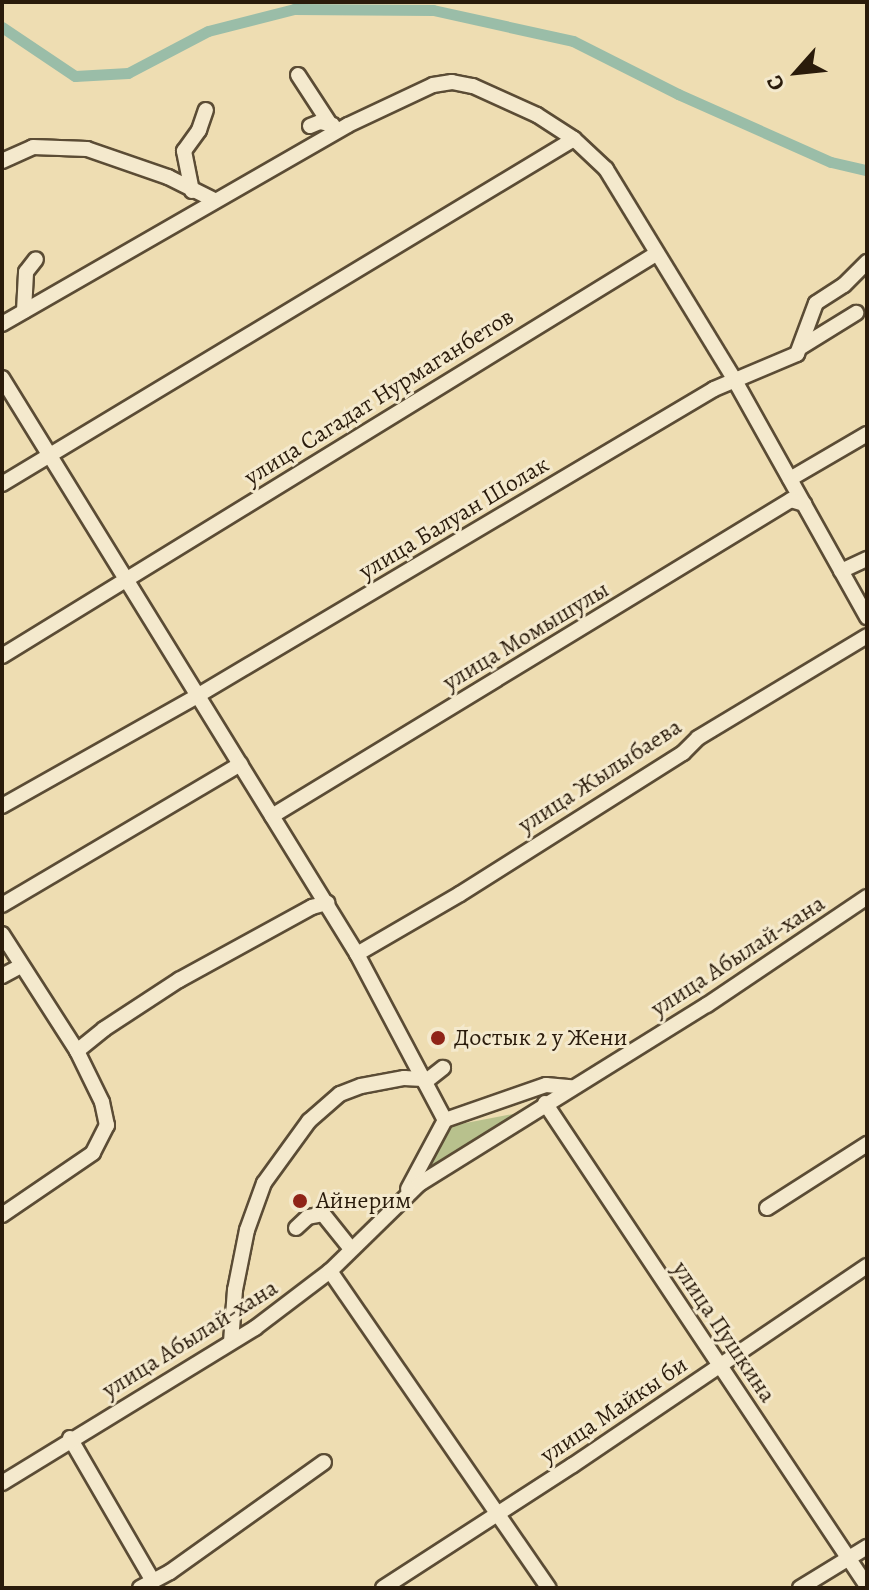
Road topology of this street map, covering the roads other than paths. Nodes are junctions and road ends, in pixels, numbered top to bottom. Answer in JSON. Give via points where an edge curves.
{"nodes":[{"id":1,"x":298,"y":75,"type":"dead end"},
{"id":2,"x":206,"y":110,"type":"dead end"},
{"id":3,"x":310,"y":126,"type":"dead end"},
{"id":4,"x":339,"y":126,"type":"junction"},
{"id":5,"x":574,"y":139,"type":"junction"},
{"id":6,"x":2,"y":161,"type":"edge"},
{"id":7,"x":191,"y":189,"type":"junction"},
{"id":8,"x":214,"y":200,"type":"junction"},
{"id":9,"x":195,"y":211,"type":"junction"},
{"id":10,"x":656,"y":254,"type":"junction"},
{"id":11,"x":36,"y":259,"type":"dead end"},
{"id":12,"x":867,"y":262,"type":"edge"},
{"id":13,"x":24,"y":311,"type":"junction"},
{"id":14,"x":856,"y":313,"type":"dead end"},
{"id":15,"x":2,"y":324,"type":"edge"},
{"id":16,"x":801,"y":347,"type":"junction"},
{"id":17,"x":2,"y":378,"type":"edge"},
{"id":18,"x":734,"y":379,"type":"junction"},
{"id":19,"x":867,"y":434,"type":"edge"},
{"id":20,"x":49,"y":456,"type":"junction"},
{"id":21,"x":790,"y":479,"type":"junction"},
{"id":22,"x":2,"y":484,"type":"edge"},
{"id":23,"x":804,"y":504,"type":"junction"},
{"id":24,"x":867,"y":559,"type":"edge"},
{"id":25,"x":841,"y":571,"type":"junction"},
{"id":26,"x":124,"y":578,"type":"junction"},
{"id":27,"x":867,"y":617,"type":"edge"},
{"id":28,"x":867,"y":636,"type":"edge"},
{"id":29,"x":2,"y":656,"type":"edge"},
{"id":30,"x":197,"y":696,"type":"junction"},
{"id":31,"x":240,"y":764,"type":"junction"},
{"id":32,"x":2,"y":806,"type":"edge"},
{"id":33,"x":272,"y":816,"type":"junction"},
{"id":34,"x":867,"y":897,"type":"edge"},
{"id":35,"x":327,"y":903,"type":"junction"},
{"id":36,"x":2,"y":905,"type":"edge"},
{"id":37,"x":2,"y":934,"type":"edge"},
{"id":38,"x":357,"y":954,"type":"junction"},
{"id":39,"x":21,"y":966,"type":"junction"},
{"id":40,"x":2,"y":976,"type":"edge"},
{"id":41,"x":77,"y":1051,"type":"junction"},
{"id":42,"x":443,"y":1068,"type":"dead end"},
{"id":43,"x":424,"y":1081,"type":"junction"},
{"id":44,"x":571,"y":1087,"type":"junction"},
{"id":45,"x":545,"y":1103,"type":"junction"},
{"id":46,"x":445,"y":1120,"type":"junction"},
{"id":47,"x":867,"y":1144,"type":"edge"},
{"id":48,"x":406,"y":1193,"type":"junction"},
{"id":49,"x":767,"y":1208,"type":"dead end"},
{"id":50,"x":2,"y":1215,"type":"edge"},
{"id":51,"x":296,"y":1228,"type":"dead end"},
{"id":52,"x":351,"y":1249,"type":"junction"},
{"id":53,"x":867,"y":1266,"type":"edge"},
{"id":54,"x":330,"y":1271,"type":"junction"},
{"id":55,"x":231,"y":1342,"type":"junction"},
{"id":56,"x":719,"y":1366,"type":"junction"},
{"id":57,"x":70,"y":1438,"type":"junction"},
{"id":58,"x":324,"y":1462,"type":"dead end"},
{"id":59,"x":2,"y":1483,"type":"edge"},
{"id":60,"x":499,"y":1514,"type":"junction"},
{"id":61,"x":867,"y":1547,"type":"edge"},
{"id":62,"x":849,"y":1559,"type":"junction"},
{"id":63,"x":146,"y":1585,"type":"edge"},
{"id":64,"x":867,"y":1586,"type":"edge"},
{"id":65,"x":383,"y":1588,"type":"edge"},
{"id":66,"x":549,"y":1588,"type":"edge"},
{"id":67,"x":800,"y":1588,"type":"edge"}],
"edges":[{"from":1,"to":4,"type":"street"},
{"from":2,"to":7,"type":"street","via":[[184,151]]},
{"from":3,"to":4,"type":"street"},
{"from":4,"to":5,"type":"street","via":[[433,85],[452,82],[493,93]]},
{"from":4,"to":8,"type":"street"},
{"from":5,"to":10,"type":"street","via":[[606,169]]},
{"from":5,"to":20,"type":"street"},
{"from":6,"to":7,"type":"street","via":[[33,147],[87,149]]},
{"from":7,"to":8,"type":"street"},
{"from":7,"to":9,"type":"street"},
{"from":8,"to":9,"type":"street"},
{"from":9,"to":13,"type":"street"},
{"from":10,"to":18,"type":"street"},
{"from":10,"to":26,"type":"street","name":"улица Сагадат Нурмаганбетов"},
{"from":11,"to":13,"type":"street","via":[[26,272]]},
{"from":12,"to":16,"type":"street","via":[[816,303]]},
{"from":13,"to":15,"type":"street"},
{"from":14,"to":16,"type":"street","name":"улица Балуан Шолак"},
{"from":16,"to":18,"type":"street","name":"улица Балуан Шолак","via":[[776,365]]},
{"from":17,"to":20,"type":"street"},
{"from":18,"to":21,"type":"street"},
{"from":18,"to":30,"type":"street","name":"улица Балуан Шолак"},
{"from":19,"to":21,"type":"street"},
{"from":20,"to":22,"type":"street"},
{"from":20,"to":26,"type":"street"},
{"from":21,"to":23,"type":"street"},
{"from":23,"to":25,"type":"street"},
{"from":23,"to":33,"type":"street","name":"улица Момышулы","via":[[791,500]]},
{"from":24,"to":25,"type":"street"},
{"from":25,"to":27,"type":"street"},
{"from":26,"to":29,"type":"street","name":"улица Сагадат Нурмаганбетов"},
{"from":26,"to":30,"type":"street"},
{"from":28,"to":38,"type":"street","name":"улица Жылыбаева"},
{"from":30,"to":31,"type":"street"},
{"from":30,"to":32,"type":"street","name":"улица Балуан Шолак"},
{"from":31,"to":33,"type":"street"},
{"from":31,"to":36,"type":"street"},
{"from":33,"to":35,"type":"street"},
{"from":34,"to":44,"type":"street","name":"улица Абылай-хана","via":[[707,1005]]},
{"from":35,"to":38,"type":"street"},
{"from":35,"to":41,"type":"street","via":[[179,980]]},
{"from":37,"to":39,"type":"street"},
{"from":38,"to":43,"type":"street"},
{"from":39,"to":40,"type":"street"},
{"from":39,"to":41,"type":"street"},
{"from":41,"to":50,"type":"street","via":[[106,1115],[101,1140],[73,1169]]},
{"from":42,"to":43,"type":"street"},
{"from":43,"to":46,"type":"street"},
{"from":43,"to":55,"type":"street","via":[[404,1078],[361,1086],[340,1094],[309,1121],[264,1183],[247,1230]]},
{"from":44,"to":45,"type":"street","name":"улица Абылай-хана"},
{"from":44,"to":46,"type":"street","via":[[546,1085]]},
{"from":45,"to":48,"type":"street","name":"улица Абылай-хана"},
{"from":45,"to":56,"type":"street","name":"улица Пушкина"},
{"from":46,"to":48,"type":"street"},
{"from":47,"to":49,"type":"street"},
{"from":48,"to":52,"type":"street","name":"улица Абылай-хана"},
{"from":51,"to":52,"type":"street","via":[[308,1217],[323,1214]]},
{"from":52,"to":54,"type":"street","name":"улица Абылай-хана"},
{"from":53,"to":56,"type":"street","name":"улица Майкы би"},
{"from":54,"to":55,"type":"street","name":"улица Абылай-хана"},
{"from":54,"to":60,"type":"street"},
{"from":55,"to":57,"type":"street","name":"улица Абылай-хана"},
{"from":56,"to":60,"type":"street","name":"улица Майкы би"},
{"from":56,"to":62,"type":"street","name":"улица Пушкина"},
{"from":57,"to":59,"type":"street","name":"улица Абылай-хана"},
{"from":57,"to":63,"type":"street"},
{"from":58,"to":63,"type":"street"},
{"from":60,"to":65,"type":"street","name":"улица Майкы би"},
{"from":60,"to":66,"type":"street"},
{"from":61,"to":62,"type":"street"},
{"from":62,"to":64,"type":"street","name":"улица Пушкина"},
{"from":62,"to":67,"type":"street"}]}
